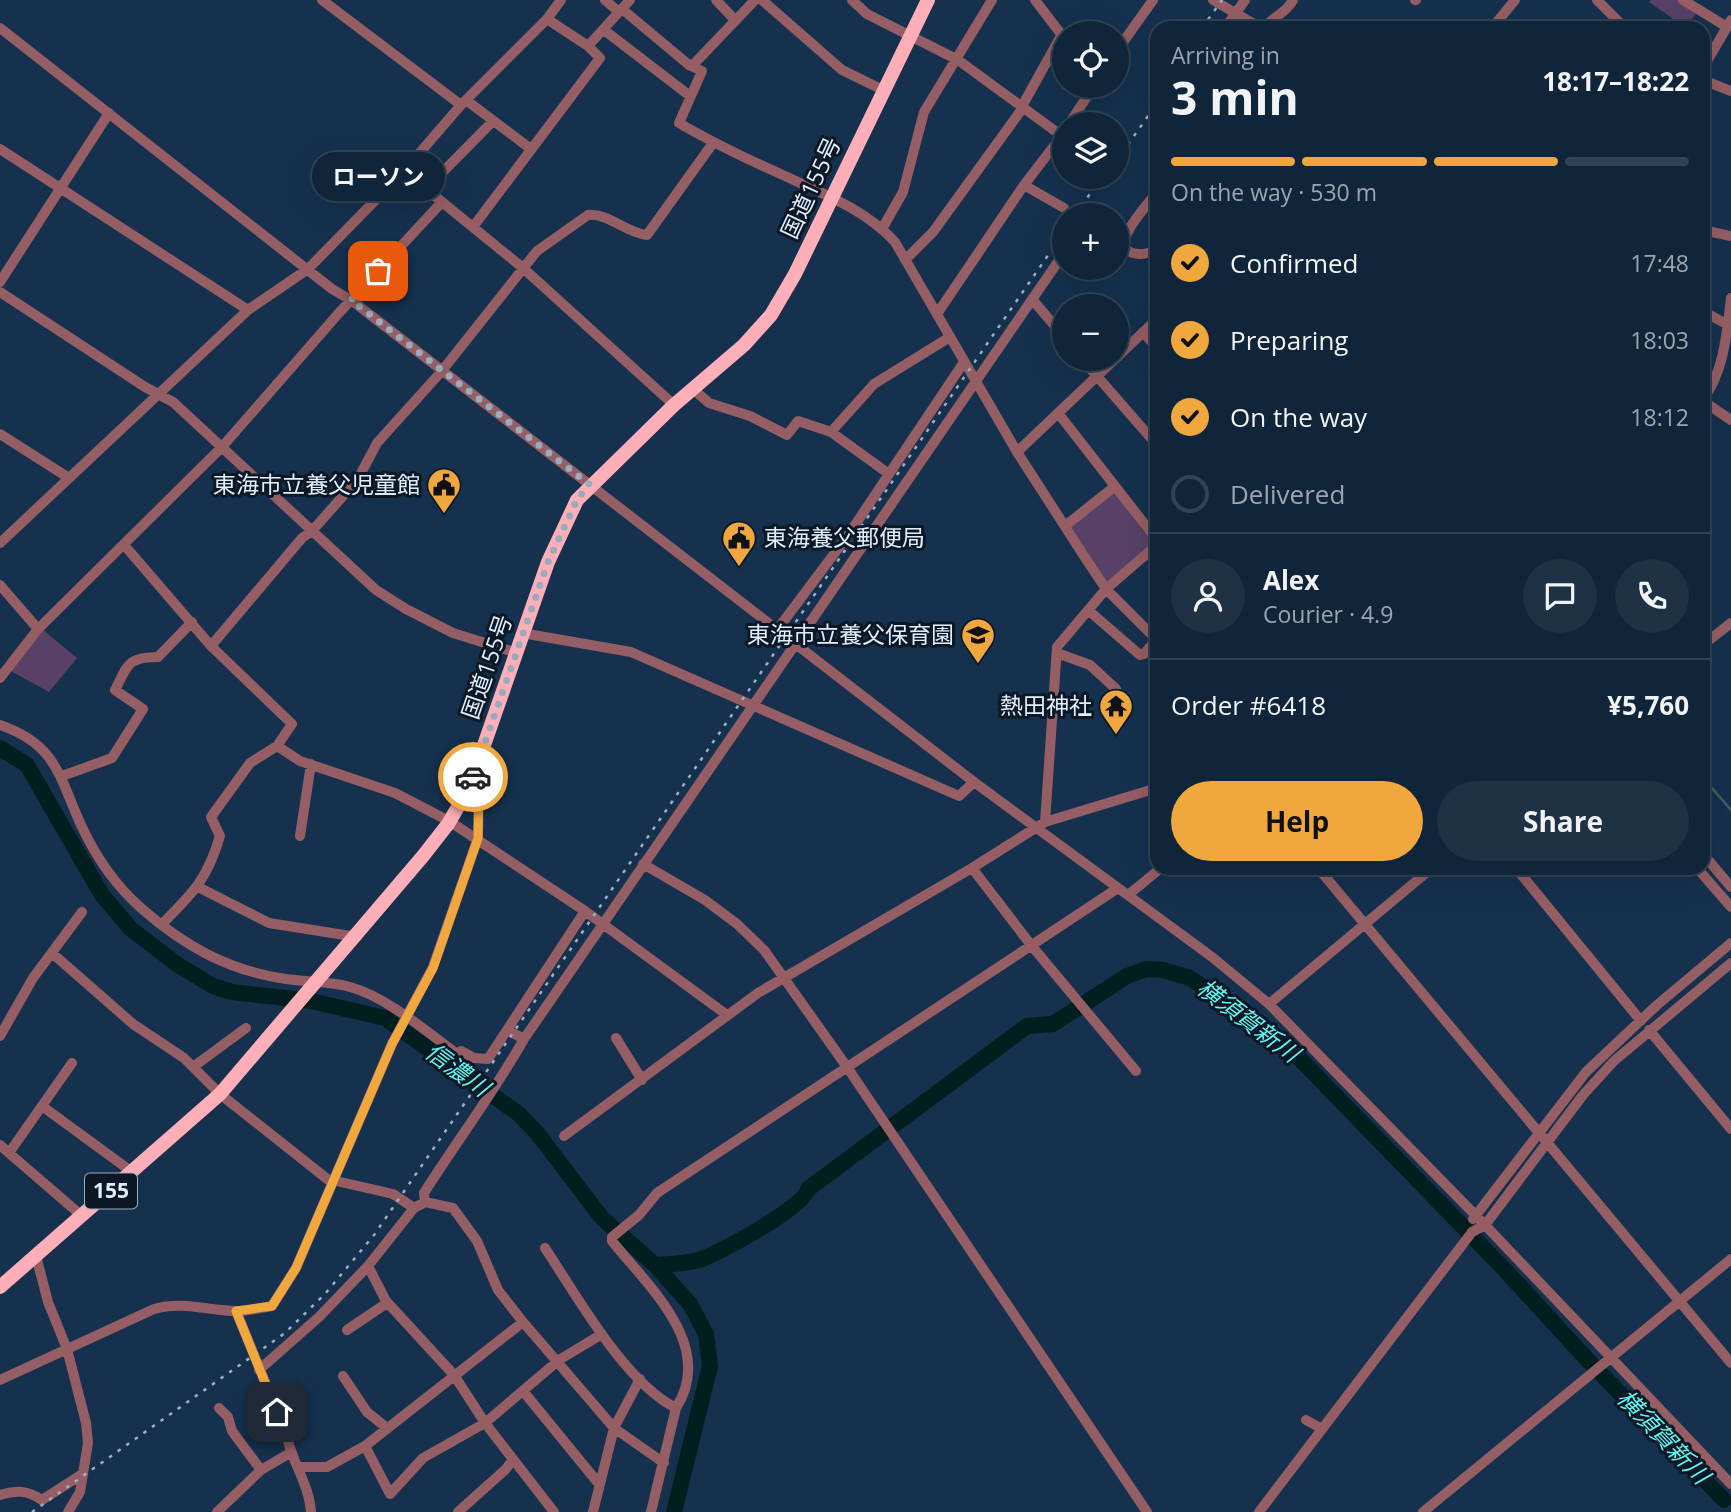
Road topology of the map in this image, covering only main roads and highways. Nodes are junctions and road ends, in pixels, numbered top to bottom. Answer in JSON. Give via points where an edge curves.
{"nodes":[{"id":1,"x":928,"y":0,"type":"edge"},
{"id":2,"x":0,"y":1287,"type":"edge"}],
"edges":[{"from":1,"to":2,"type":"highway","name":"国道155号","number":"155","via":[[771,315],[577,500],[522,633],[473,776],[449,821],[357,937],[220,1094]]}]}
